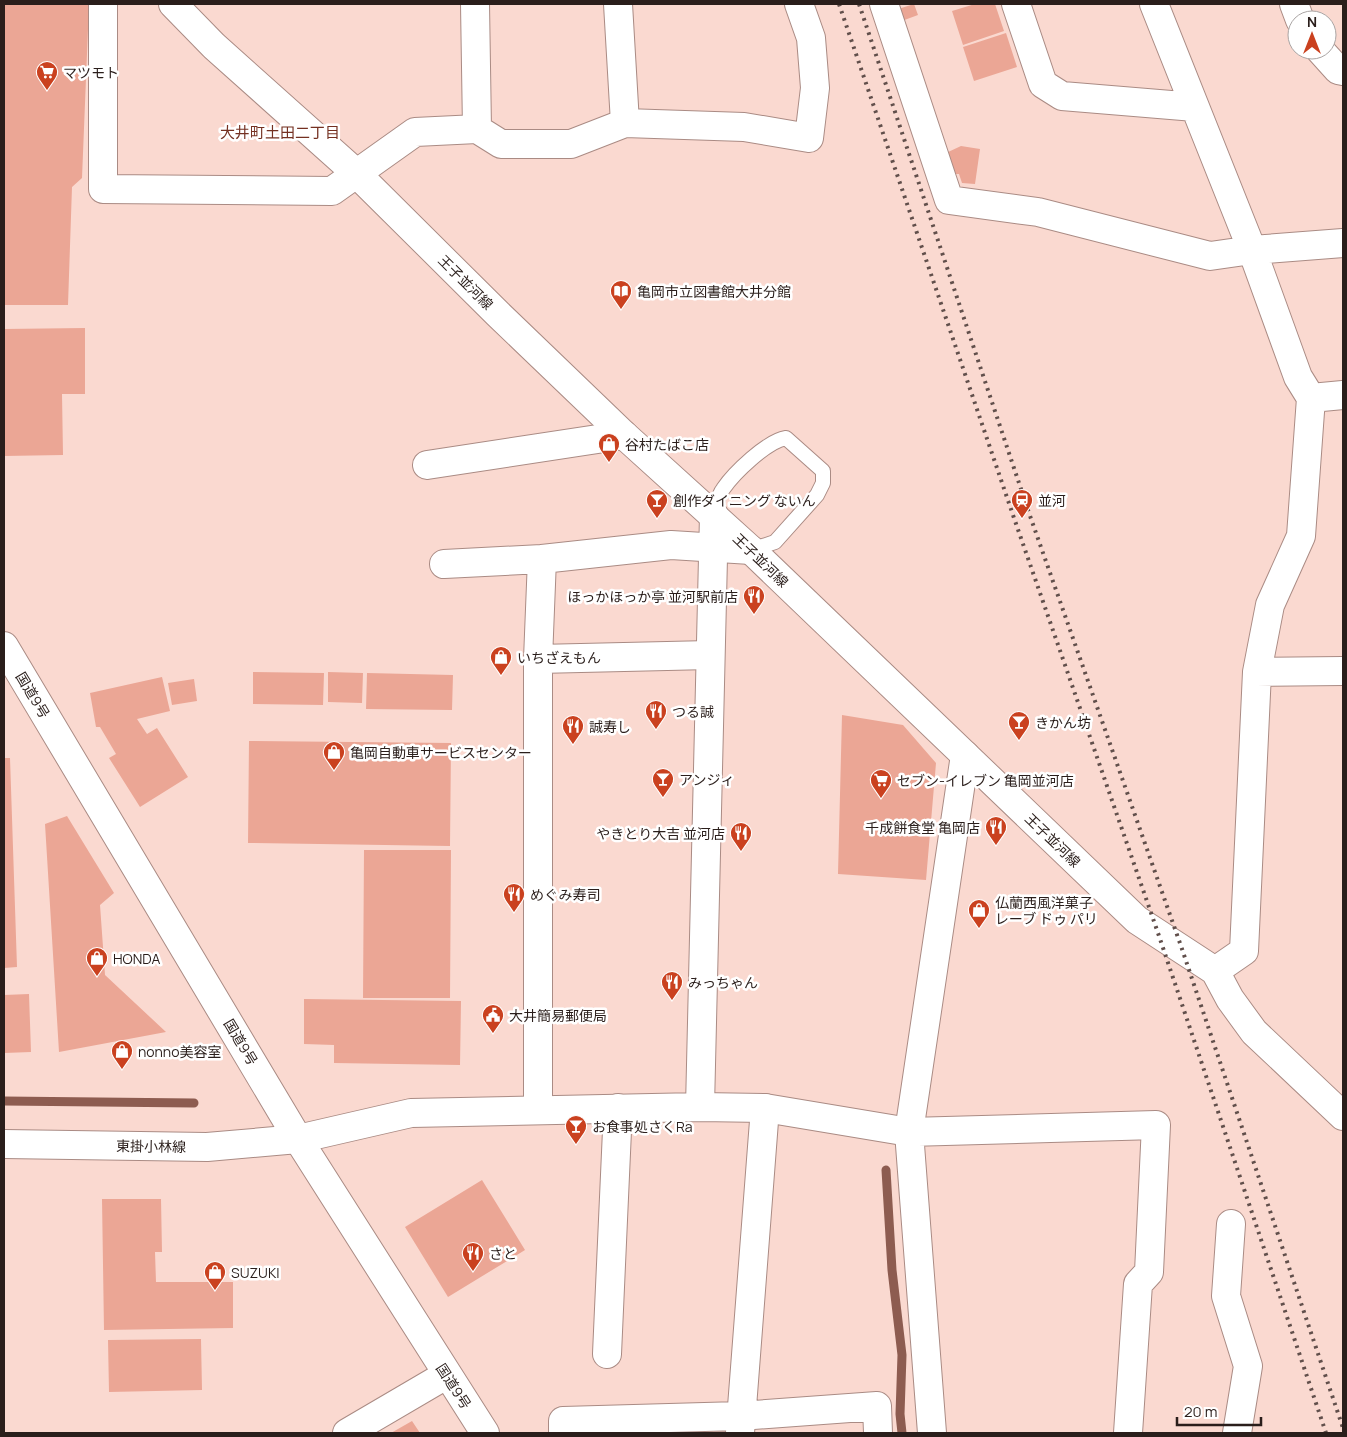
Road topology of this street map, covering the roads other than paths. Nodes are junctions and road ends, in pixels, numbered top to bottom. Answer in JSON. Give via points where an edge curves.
{"nodes":[{"id":1,"x":103,"y":4,"type":"edge"},
{"id":2,"x":173,"y":4,"type":"edge"},
{"id":3,"x":475,"y":4,"type":"edge"},
{"id":4,"x":618,"y":4,"type":"edge"},
{"id":5,"x":799,"y":4,"type":"edge"},
{"id":6,"x":884,"y":4,"type":"edge"},
{"id":7,"x":1016,"y":4,"type":"edge"},
{"id":8,"x":1154,"y":4,"type":"edge"},
{"id":9,"x":1329,"y":60,"type":"edge"},
{"id":10,"x":1343,"y":71,"type":"edge"},
{"id":11,"x":1195,"y":107,"type":"junction"},
{"id":12,"x":625,"y":123,"type":"junction"},
{"id":13,"x":477,"y":129,"type":"junction"},
{"id":14,"x":356,"y":173,"type":"junction"},
{"id":15,"x":1343,"y":243,"type":"edge"},
{"id":16,"x":1252,"y":250,"type":"junction"},
{"id":17,"x":1343,"y":395,"type":"edge"},
{"id":18,"x":1311,"y":398,"type":"junction"},
{"id":19,"x":624,"y":435,"type":"junction"},
{"id":20,"x":427,"y":465,"type":"dead end"},
{"id":21,"x":714,"y":515,"type":"junction"},
{"id":22,"x":712,"y":548,"type":"junction"},
{"id":23,"x":751,"y":550,"type":"junction"},
{"id":24,"x":542,"y":559,"type":"junction"},
{"id":25,"x":444,"y":564,"type":"dead end"},
{"id":26,"x":4,"y":646,"type":"edge"},
{"id":27,"x":710,"y":655,"type":"junction"},
{"id":28,"x":538,"y":659,"type":"junction"},
{"id":29,"x":1343,"y":671,"type":"edge"},
{"id":30,"x":1257,"y":672,"type":"junction"},
{"id":31,"x":965,"y":755,"type":"junction"},
{"id":32,"x":1215,"y":971,"type":"junction"},
{"id":33,"x":700,"y":1107,"type":"junction"},
{"id":34,"x":618,"y":1108,"type":"junction"},
{"id":35,"x":765,"y":1108,"type":"junction"},
{"id":36,"x":538,"y":1109,"type":"junction"},
{"id":37,"x":1343,"y":1116,"type":"edge"},
{"id":38,"x":909,"y":1132,"type":"junction"},
{"id":39,"x":298,"y":1139,"type":"junction"},
{"id":40,"x":4,"y":1144,"type":"edge"},
{"id":41,"x":1231,"y":1224,"type":"dead end"},
{"id":42,"x":607,"y":1354,"type":"dead end"},
{"id":43,"x":446,"y":1374,"type":"junction"},
{"id":44,"x":740,"y":1424,"type":"edge"},
{"id":45,"x":347,"y":1433,"type":"edge"},
{"id":46,"x":485,"y":1433,"type":"edge"},
{"id":47,"x":563,"y":1433,"type":"edge"},
{"id":48,"x":878,"y":1433,"type":"edge"},
{"id":49,"x":932,"y":1433,"type":"edge"},
{"id":50,"x":1128,"y":1433,"type":"edge"},
{"id":51,"x":1237,"y":1433,"type":"edge"}],
"edges":[{"from":1,"to":14,"type":"main road","via":[[103,189],[332,191]]},
{"from":2,"to":14,"type":"main road","name":"王子並河線","via":[[214,46]]},
{"from":3,"to":13,"type":"main road"},
{"from":4,"to":12,"type":"main road"},
{"from":5,"to":12,"type":"main road","via":[[811,38],[815,88],[809,138],[744,127]]},
{"from":6,"to":16,"type":"main road","via":[[949,200],[1038,212],[1210,256]]},
{"from":7,"to":11,"type":"main road","via":[[1043,84],[1062,96]]},
{"from":8,"to":11,"type":"main road"},
{"from":9,"to":10,"type":"main road"},
{"from":11,"to":16,"type":"main road"},
{"from":12,"to":13,"type":"main road","via":[[571,144],[501,144]]},
{"from":13,"to":14,"type":"main road","via":[[415,132]]},
{"from":14,"to":19,"type":"main road","name":"王子並河線"},
{"from":15,"to":16,"type":"main road"},
{"from":16,"to":18,"type":"main road","via":[[1298,377]]},
{"from":17,"to":18,"type":"main road"},
{"from":18,"to":30,"type":"main road","via":[[1301,536],[1270,605]]},
{"from":19,"to":20,"type":"main road"},
{"from":19,"to":21,"type":"main road","name":"王子並河線"},
{"from":21,"to":22,"type":"main road"},
{"from":21,"to":23,"type":"main road","name":"王子並河線"},
{"from":21,"to":23,"type":"lane","via":[[722,490],[766,445],[776,440],[786,438],[823,472],[823,483],[817,495],[775,542]]},
{"from":22,"to":23,"type":"main road"},
{"from":22,"to":24,"type":"main road","via":[[671,545]]},
{"from":22,"to":27,"type":"main road"},
{"from":23,"to":31,"type":"main road","name":"王子並河線"},
{"from":24,"to":25,"type":"main road"},
{"from":24,"to":28,"type":"main road"},
{"from":26,"to":39,"type":"main road","name":"国道9号"},
{"from":27,"to":28,"type":"main road"},
{"from":27,"to":33,"type":"main road"},
{"from":28,"to":36,"type":"main road"},
{"from":29,"to":30,"type":"main road"},
{"from":30,"to":32,"type":"main road","via":[[1244,951]]},
{"from":31,"to":32,"type":"main road","name":"王子並河線","via":[[1137,920]]},
{"from":31,"to":38,"type":"main road"},
{"from":32,"to":37,"type":"main road","name":"王子並河線","via":[[1254,1032]]},
{"from":33,"to":34,"type":"main road","name":"東掛小林線"},
{"from":33,"to":35,"type":"main road","name":"東掛小林線"},
{"from":34,"to":36,"type":"main road","name":"東掛小林線"},
{"from":34,"to":42,"type":"main road"},
{"from":35,"to":38,"type":"main road","name":"東掛小林線"},
{"from":35,"to":44,"type":"main road"},
{"from":36,"to":39,"type":"main road","name":"東掛小林線","via":[[411,1113]]},
{"from":38,"to":49,"type":"main road"},
{"from":38,"to":50,"type":"main road","name":"東掛小林線","via":[[1156,1125],[1148,1272],[1138,1284]]},
{"from":39,"to":40,"type":"main road","name":"東掛小林線","via":[[206,1147]]},
{"from":39,"to":43,"type":"main road","name":"国道9号"},
{"from":41,"to":51,"type":"main road","via":[[1226,1296],[1248,1366]]},
{"from":43,"to":45,"type":"main road"},
{"from":43,"to":46,"type":"main road","name":"国道9号"},
{"from":44,"to":47,"type":"main road","via":[[563,1421]]},
{"from":44,"to":48,"type":"main road","via":[[877,1406]]}]}
